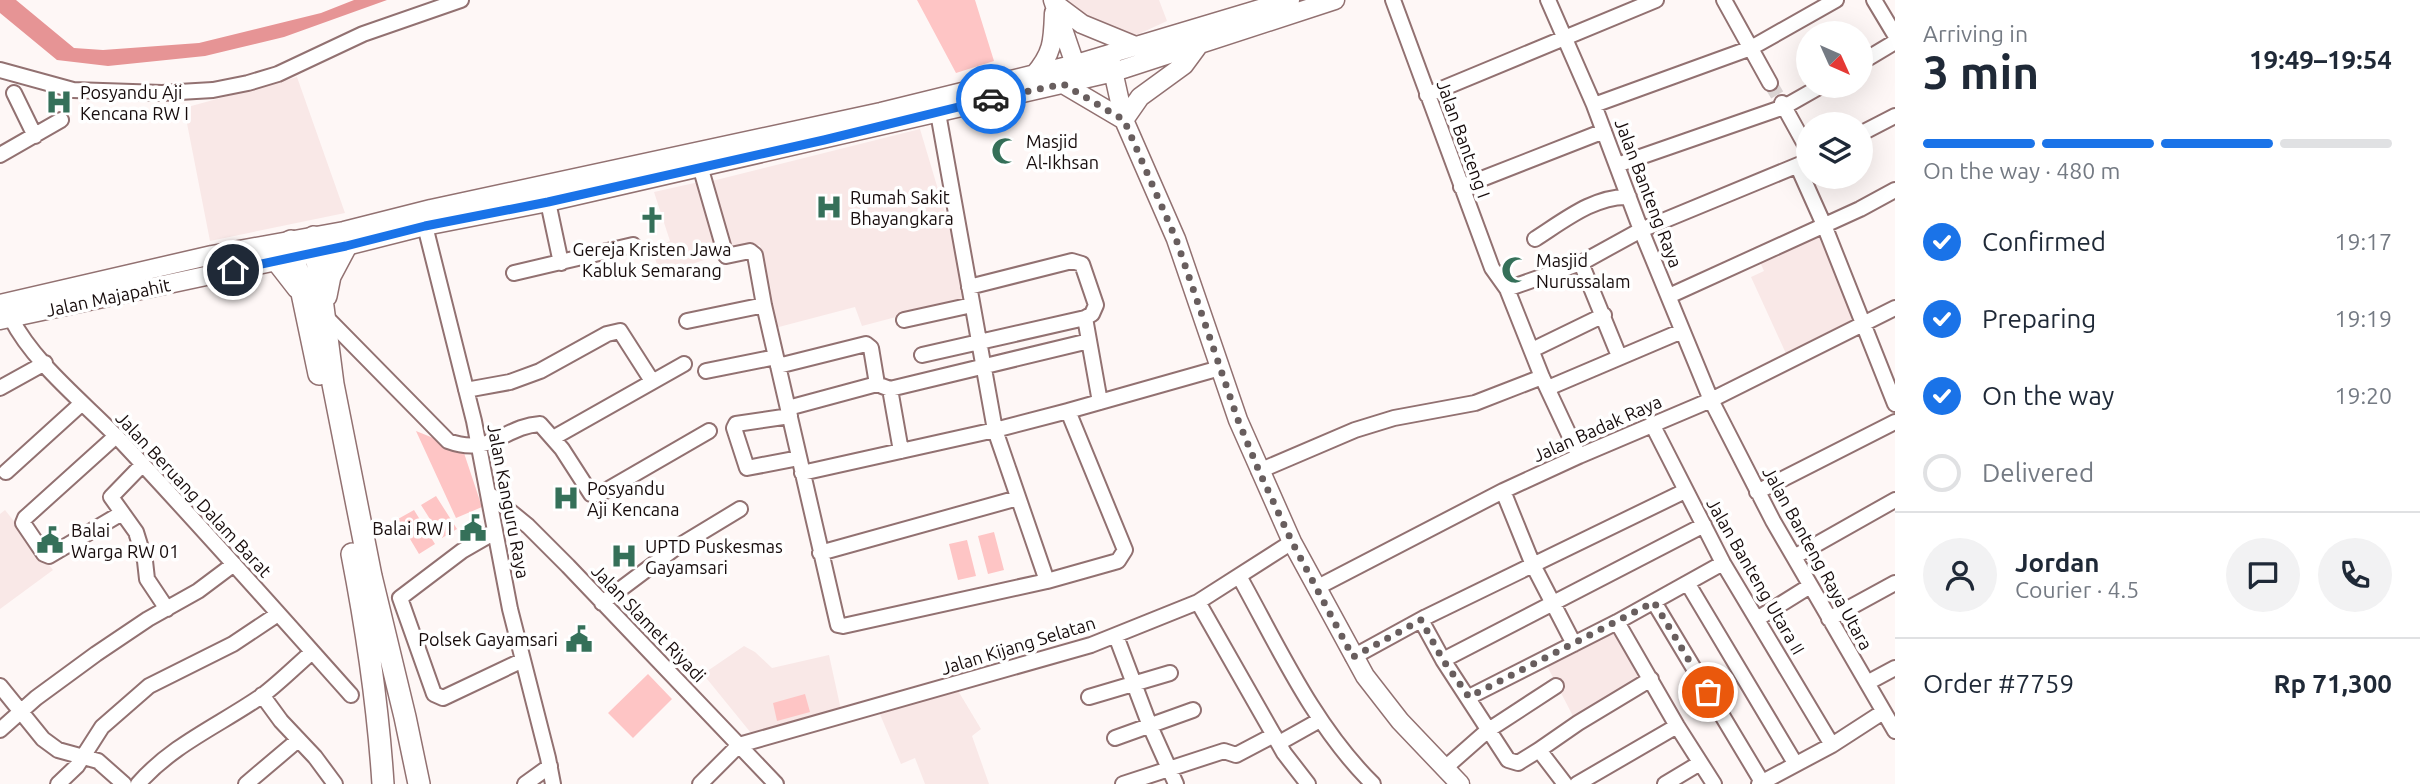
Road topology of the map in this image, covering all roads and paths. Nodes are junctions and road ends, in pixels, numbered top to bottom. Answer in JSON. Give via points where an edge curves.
{"nodes":[{"id":1,"x":461,"y":0,"type":"edge"},
{"id":2,"x":1290,"y":0,"type":"edge"},
{"id":3,"x":1335,"y":0,"type":"edge"},
{"id":4,"x":1393,"y":0,"type":"edge"},
{"id":5,"x":1548,"y":0,"type":"edge"},
{"id":6,"x":1656,"y":0,"type":"edge"},
{"id":7,"x":1724,"y":0,"type":"edge"},
{"id":8,"x":1836,"y":0,"type":"edge"},
{"id":9,"x":1874,"y":0,"type":"edge"},
{"id":10,"x":1054,"y":1,"type":"edge"},
{"id":11,"x":1270,"y":3,"type":"edge"},
{"id":12,"x":1895,"y":35,"type":"edge"},
{"id":13,"x":1566,"y":38,"type":"junction"},
{"id":14,"x":1895,"y":42,"type":"edge"},
{"id":15,"x":1198,"y":46,"type":"junction"},
{"id":16,"x":1138,"y":47,"type":"junction"},
{"id":17,"x":1751,"y":48,"type":"junction"},
{"id":18,"x":1873,"y":55,"type":"edge"},
{"id":19,"x":1112,"y":64,"type":"junction"},
{"id":20,"x":0,"y":70,"type":"edge"},
{"id":21,"x":1034,"y":75,"type":"junction"},
{"id":22,"x":1073,"y":76,"type":"junction"},
{"id":23,"x":1770,"y":83,"type":"tunnel mouth"},
{"id":24,"x":14,"y":93,"type":"dead end"},
{"id":25,"x":1427,"y":95,"type":"junction"},
{"id":26,"x":1797,"y":98,"type":"edge"},
{"id":27,"x":1594,"y":105,"type":"junction"},
{"id":28,"x":1783,"y":105,"type":"junction"},
{"id":29,"x":937,"y":113,"type":"junction"},
{"id":30,"x":1895,"y":116,"type":"edge"},
{"id":31,"x":61,"y":120,"type":"dead end"},
{"id":32,"x":1124,"y":120,"type":"junction"},
{"id":33,"x":1873,"y":127,"type":"edge"},
{"id":34,"x":1796,"y":128,"type":"edge"},
{"id":35,"x":1604,"y":131,"type":"junction"},
{"id":36,"x":820,"y":133,"type":"junction"},
{"id":37,"x":35,"y":136,"type":"junction"},
{"id":38,"x":0,"y":155,"type":"edge"},
{"id":39,"x":1617,"y":164,"type":"junction"},
{"id":40,"x":700,"y":166,"type":"junction"},
{"id":41,"x":1796,"y":167,"type":"edge"},
{"id":42,"x":1461,"y":187,"type":"junction"},
{"id":43,"x":1812,"y":189,"type":"edge"},
{"id":44,"x":1895,"y":190,"type":"edge"},
{"id":45,"x":1629,"y":197,"type":"junction"},
{"id":46,"x":548,"y":202,"type":"junction"},
{"id":47,"x":1824,"y":225,"type":"junction"},
{"id":48,"x":425,"y":226,"type":"junction"},
{"id":49,"x":1641,"y":230,"type":"junction"},
{"id":50,"x":1535,"y":239,"type":"dead end"},
{"id":51,"x":315,"y":245,"type":"junction"},
{"id":52,"x":633,"y":245,"type":"dead end"},
{"id":53,"x":346,"y":246,"type":"junction"},
{"id":54,"x":288,"y":253,"type":"junction"},
{"id":55,"x":561,"y":263,"type":"junction"},
{"id":56,"x":1581,"y":263,"type":"junction"},
{"id":57,"x":514,"y":273,"type":"dead end"},
{"id":58,"x":969,"y":287,"type":"junction"},
{"id":59,"x":1507,"y":289,"type":"junction"},
{"id":60,"x":1668,"y":296,"type":"junction"},
{"id":61,"x":972,"y":304,"type":"junction"},
{"id":62,"x":764,"y":305,"type":"junction"},
{"id":63,"x":1895,"y":308,"type":"edge"},
{"id":64,"x":318,"y":309,"type":"junction"},
{"id":65,"x":4,"y":314,"type":"edge"},
{"id":66,"x":1604,"y":315,"type":"junction"},
{"id":67,"x":1085,"y":318,"type":"junction"},
{"id":68,"x":904,"y":320,"type":"dead end"},
{"id":69,"x":687,"y":321,"type":"dead end"},
{"id":70,"x":1864,"y":324,"type":"junction"},
{"id":71,"x":1682,"y":331,"type":"junction"},
{"id":72,"x":1089,"y":341,"type":"junction"},
{"id":73,"x":978,"y":343,"type":"junction"},
{"id":74,"x":1532,"y":349,"type":"junction"},
{"id":75,"x":922,"y":355,"type":"dead end"},
{"id":76,"x":1619,"y":356,"type":"junction"},
{"id":77,"x":777,"y":362,"type":"junction"},
{"id":78,"x":45,"y":363,"type":"junction"},
{"id":79,"x":684,"y":364,"type":"dead end"},
{"id":80,"x":984,"y":366,"type":"junction"},
{"id":81,"x":1220,"y":368,"type":"junction"},
{"id":82,"x":706,"y":371,"type":"dead end"},
{"id":83,"x":652,"y":381,"type":"junction"},
{"id":84,"x":1545,"y":382,"type":"junction"},
{"id":85,"x":884,"y":387,"type":"junction"},
{"id":86,"x":0,"y":388,"type":"edge"},
{"id":87,"x":466,"y":390,"type":"junction"},
{"id":88,"x":1711,"y":400,"type":"junction"},
{"id":89,"x":1100,"y":402,"type":"junction"},
{"id":90,"x":81,"y":404,"type":"junction"},
{"id":91,"x":1895,"y":404,"type":"edge"},
{"id":92,"x":1068,"y":411,"type":"junction"},
{"id":93,"x":789,"y":412,"type":"junction"},
{"id":94,"x":1895,"y":422,"type":"edge"},
{"id":95,"x":1653,"y":424,"type":"junction"},
{"id":96,"x":995,"y":430,"type":"junction"},
{"id":97,"x":709,"y":431,"type":"dead end"},
{"id":98,"x":116,"y":436,"type":"junction"},
{"id":99,"x":553,"y":438,"type":"junction"},
{"id":100,"x":479,"y":446,"type":"junction"},
{"id":101,"x":901,"y":452,"type":"junction"},
{"id":102,"x":1579,"y":456,"type":"junction"},
{"id":103,"x":143,"y":464,"type":"junction"},
{"id":104,"x":801,"y":465,"type":"junction"},
{"id":105,"x":1259,"y":471,"type":"junction"},
{"id":106,"x":6,"y":472,"type":"dead end"},
{"id":107,"x":1503,"y":491,"type":"junction"},
{"id":108,"x":1685,"y":491,"type":"junction"},
{"id":109,"x":1757,"y":492,"type":"junction"},
{"id":110,"x":489,"y":494,"type":"junction"},
{"id":111,"x":1018,"y":498,"type":"junction"},
{"id":112,"x":1895,"y":500,"type":"edge"},
{"id":113,"x":740,"y":509,"type":"dead end"},
{"id":114,"x":122,"y":513,"type":"junction"},
{"id":115,"x":1704,"y":525,"type":"junction"},
{"id":116,"x":495,"y":532,"type":"junction"},
{"id":117,"x":1292,"y":542,"type":"junction"},
{"id":118,"x":820,"y":552,"type":"junction"},
{"id":119,"x":1794,"y":557,"type":"junction"},
{"id":120,"x":1723,"y":563,"type":"junction"},
{"id":121,"x":234,"y":564,"type":"junction"},
{"id":122,"x":1533,"y":565,"type":"junction"},
{"id":123,"x":1239,"y":576,"type":"junction"},
{"id":124,"x":1048,"y":581,"type":"junction"},
{"id":125,"x":1895,"y":583,"type":"edge"},
{"id":126,"x":1688,"y":584,"type":"junction"},
{"id":127,"x":1810,"y":586,"type":"junction"},
{"id":128,"x":1316,"y":588,"type":"junction"},
{"id":129,"x":1198,"y":602,"type":"junction"},
{"id":130,"x":1654,"y":602,"type":"junction"},
{"id":131,"x":602,"y":603,"type":"junction"},
{"id":132,"x":1553,"y":604,"type":"junction"},
{"id":133,"x":167,"y":609,"type":"junction"},
{"id":134,"x":278,"y":614,"type":"junction"},
{"id":135,"x":1757,"y":619,"type":"junction"},
{"id":136,"x":1829,"y":619,"type":"junction"},
{"id":137,"x":1421,"y":620,"type":"junction"},
{"id":138,"x":1617,"y":622,"type":"junction"},
{"id":139,"x":1116,"y":636,"type":"junction"},
{"id":140,"x":1574,"y":644,"type":"junction"},
{"id":141,"x":312,"y":652,"type":"junction"},
{"id":142,"x":1353,"y":657,"type":"junction"},
{"id":143,"x":523,"y":660,"type":"junction"},
{"id":144,"x":1443,"y":660,"type":"junction"},
{"id":145,"x":1895,"y":668,"type":"edge"},
{"id":146,"x":1170,"y":673,"type":"dead end"},
{"id":147,"x":1651,"y":679,"type":"junction"},
{"id":148,"x":1134,"y":684,"type":"junction"},
{"id":149,"x":1867,"y":684,"type":"junction"},
{"id":150,"x":0,"y":686,"type":"edge"},
{"id":151,"x":1556,"y":686,"type":"dead end"},
{"id":152,"x":262,"y":695,"type":"junction"},
{"id":153,"x":351,"y":695,"type":"dead end"},
{"id":154,"x":1089,"y":697,"type":"dead end"},
{"id":155,"x":1469,"y":697,"type":"junction"},
{"id":156,"x":1193,"y":710,"type":"dead end"},
{"id":157,"x":20,"y":712,"type":"junction"},
{"id":158,"x":1883,"y":712,"type":"junction"},
{"id":159,"x":405,"y":717,"type":"junction"},
{"id":160,"x":379,"y":718,"type":"junction"},
{"id":161,"x":1320,"y":720,"type":"junction"},
{"id":162,"x":1150,"y":726,"type":"junction"},
{"id":163,"x":1677,"y":726,"type":"junction"},
{"id":164,"x":0,"y":730,"type":"edge"},
{"id":165,"x":1488,"y":731,"type":"junction"},
{"id":166,"x":1895,"y":731,"type":"edge"},
{"id":167,"x":1115,"y":738,"type":"dead end"},
{"id":168,"x":1276,"y":739,"type":"junction"},
{"id":169,"x":298,"y":740,"type":"junction"},
{"id":170,"x":739,"y":745,"type":"junction"},
{"id":171,"x":1832,"y":745,"type":"junction"},
{"id":172,"x":1539,"y":750,"type":"junction"},
{"id":173,"x":82,"y":758,"type":"junction"},
{"id":174,"x":1700,"y":763,"type":"junction"},
{"id":175,"x":1795,"y":763,"type":"junction"},
{"id":176,"x":550,"y":766,"type":"junction"},
{"id":177,"x":1445,"y":768,"type":"junction"},
{"id":178,"x":1169,"y":769,"type":"junction"},
{"id":179,"x":1760,"y":783,"type":"edge"},
{"id":180,"x":58,"y":784,"type":"edge"},
{"id":181,"x":124,"y":784,"type":"edge"},
{"id":182,"x":138,"y":784,"type":"edge"},
{"id":183,"x":246,"y":784,"type":"edge"},
{"id":184,"x":335,"y":784,"type":"edge"},
{"id":185,"x":383,"y":784,"type":"edge"},
{"id":186,"x":394,"y":784,"type":"edge"},
{"id":187,"x":419,"y":784,"type":"edge"},
{"id":188,"x":430,"y":784,"type":"edge"},
{"id":189,"x":525,"y":784,"type":"edge"},
{"id":190,"x":553,"y":784,"type":"edge"},
{"id":191,"x":700,"y":784,"type":"edge"},
{"id":192,"x":776,"y":784,"type":"edge"},
{"id":193,"x":1123,"y":784,"type":"edge"},
{"id":194,"x":1176,"y":784,"type":"edge"},
{"id":195,"x":1308,"y":784,"type":"edge"},
{"id":196,"x":1373,"y":784,"type":"edge"},
{"id":197,"x":1460,"y":784,"type":"edge"},
{"id":198,"x":1565,"y":784,"type":"edge"},
{"id":199,"x":1577,"y":784,"type":"edge"},
{"id":200,"x":1665,"y":784,"type":"edge"},
{"id":201,"x":1714,"y":784,"type":"edge"}],
"edges":[{"from":1,"to":20,"type":"street","via":[[363,34],[278,74],[213,90],[73,90]]},
{"from":2,"to":11,"type":"main road","name":"Jalan Majapahit"},
{"from":3,"to":15,"type":"main road","name":"Jalan Majapahit"},
{"from":4,"to":25,"type":"street","name":"Jalan Banteng I"},
{"from":5,"to":13,"type":"street","name":"Jalan Banteng Raya"},
{"from":6,"to":13,"type":"street"},
{"from":7,"to":17,"type":"street"},
{"from":8,"to":17,"type":"street"},
{"from":9,"to":12,"type":"street"},
{"from":10,"to":16,"type":"main road","via":[[1082,24]]},
{"from":10,"to":21,"type":"main road","via":[[1053,44]]},
{"from":10,"to":22,"type":"main road"},
{"from":11,"to":16,"type":"main road","name":"Jalan Majapahit"},
{"from":13,"to":25,"type":"street"},
{"from":13,"to":27,"type":"street","name":"Jalan Banteng Raya"},
{"from":14,"to":18,"type":"street"},
{"from":15,"to":19,"type":"main road","name":"Jalan Majapahit"},
{"from":15,"to":32,"type":"main road","via":[[1184,65],[1140,97]]},
{"from":16,"to":19,"type":"main road","name":"Jalan Majapahit"},
{"from":17,"to":23,"type":"street"},
{"from":17,"to":27,"type":"street"},
{"from":19,"to":22,"type":"main road","name":"Jalan Majapahit"},
{"from":19,"to":32,"type":"main road"},
{"from":21,"to":22,"type":"main road","name":"Jalan Majapahit"},
{"from":21,"to":36,"type":"main road","name":"Jalan Majapahit"},
{"from":22,"to":29,"type":"main road","name":"Jalan Majapahit"},
{"from":22,"to":32,"type":"main road"},
{"from":24,"to":37,"type":"street"},
{"from":25,"to":42,"type":"street","name":"Jalan Banteng I"},
{"from":26,"to":28,"type":"street"},
{"from":27,"to":35,"type":"street","name":"Jalan Banteng Raya"},
{"from":28,"to":34,"type":"street"},
{"from":28,"to":39,"type":"street"},
{"from":29,"to":36,"type":"main road","name":"Jalan Majapahit"},
{"from":29,"to":58,"type":"street"},
{"from":30,"to":33,"type":"street"},
{"from":31,"to":37,"type":"street"},
{"from":32,"to":81,"type":"main road","via":[[1176,239]]},
{"from":35,"to":39,"type":"street","name":"Jalan Banteng Raya"},
{"from":35,"to":42,"type":"street"},
{"from":36,"to":40,"type":"main road","name":"Jalan Majapahit"},
{"from":36,"to":51,"type":"main road","name":"Jalan Majapahit","via":[[431,209]]},
{"from":37,"to":38,"type":"street"},
{"from":39,"to":45,"type":"street","name":"Jalan Banteng Raya"},
{"from":40,"to":46,"type":"main road","name":"Jalan Majapahit"},
{"from":40,"to":62,"type":"street","via":[[726,256],[752,251]]},
{"from":41,"to":49,"type":"street"},
{"from":42,"to":59,"type":"street","name":"Jalan Banteng I","via":[[1492,268]]},
{"from":43,"to":47,"type":"street"},
{"from":44,"to":47,"type":"street"},
{"from":45,"to":49,"type":"street","name":"Jalan Banteng Raya"},
{"from":45,"to":50,"type":"street","via":[[1580,211]]},
{"from":46,"to":48,"type":"main road","name":"Jalan Majapahit"},
{"from":46,"to":55,"type":"street"},
{"from":47,"to":60,"type":"street"},
{"from":47,"to":70,"type":"street"},
{"from":48,"to":53,"type":"main road","name":"Jalan Majapahit"},
{"from":48,"to":87,"type":"street","name":"Jalan Kanguru Raya"},
{"from":49,"to":56,"type":"street"},
{"from":49,"to":60,"type":"street","name":"Jalan Banteng Raya"},
{"from":51,"to":53,"type":"main road","name":"Jalan Majapahit"},
{"from":51,"to":54,"type":"main road","name":"Jalan Majapahit"},
{"from":51,"to":64,"type":"highway"},
{"from":52,"to":55,"type":"street"},
{"from":53,"to":64,"type":"highway"},
{"from":54,"to":64,"type":"highway"},
{"from":54,"to":65,"type":"main road","name":"Jalan Majapahit","via":[[212,255]]},
{"from":55,"to":57,"type":"street"},
{"from":56,"to":59,"type":"street"},
{"from":56,"to":66,"type":"street"},
{"from":58,"to":61,"type":"street"},
{"from":58,"to":67,"type":"street","via":[[1077,262],[1082,264],[1096,304]]},
{"from":59,"to":74,"type":"street","name":"Jalan Banteng I"},
{"from":60,"to":71,"type":"street","name":"Jalan Banteng Raya"},
{"from":61,"to":68,"type":"street"},
{"from":61,"to":73,"type":"street"},
{"from":62,"to":69,"type":"street"},
{"from":62,"to":77,"type":"street"},
{"from":63,"to":70,"type":"street","name":"Jalan Badak Raya"},
{"from":64,"to":100,"type":"street","via":[[447,441]]},
{"from":64,"to":159,"type":"highway","via":[[371,576]]},
{"from":64,"to":160,"type":"highway"},
{"from":65,"to":78,"type":"street","name":"Jalan Beruang Dalam Barat"},
{"from":66,"to":74,"type":"street"},
{"from":66,"to":76,"type":"street"},
{"from":67,"to":72,"type":"street"},
{"from":67,"to":73,"type":"street"},
{"from":70,"to":88,"type":"street","name":"Jalan Badak Raya"},
{"from":70,"to":91,"type":"street"},
{"from":71,"to":76,"type":"street"},
{"from":71,"to":88,"type":"street","name":"Jalan Banteng Raya"},
{"from":72,"to":80,"type":"street"},
{"from":72,"to":89,"type":"street"},
{"from":73,"to":75,"type":"street"},
{"from":73,"to":80,"type":"street"},
{"from":74,"to":84,"type":"street","name":"Jalan Banteng I"},
{"from":76,"to":84,"type":"street"},
{"from":77,"to":82,"type":"street"},
{"from":77,"to":85,"type":"street","via":[[866,344],[872,348]]},
{"from":77,"to":93,"type":"street"},
{"from":78,"to":86,"type":"street"},
{"from":78,"to":90,"type":"street","name":"Jalan Beruang Dalam Barat"},
{"from":79,"to":83,"type":"street"},
{"from":80,"to":85,"type":"street"},
{"from":80,"to":96,"type":"street"},
{"from":81,"to":89,"type":"street"},
{"from":81,"to":105,"type":"main road"},
{"from":83,"to":87,"type":"street","via":[[617,331],[540,371]]},
{"from":83,"to":99,"type":"street"},
{"from":84,"to":102,"type":"street","name":"Jalan Banteng I"},
{"from":84,"to":105,"type":"street","via":[[1355,430]]},
{"from":85,"to":93,"type":"street"},
{"from":85,"to":101,"type":"street"},
{"from":87,"to":100,"type":"street","name":"Jalan Kanguru Raya"},
{"from":88,"to":95,"type":"street","name":"Jalan Badak Raya"},
{"from":88,"to":109,"type":"street","name":"Jalan Banteng Raya Utara"},
{"from":89,"to":92,"type":"street"},
{"from":90,"to":98,"type":"street","name":"Jalan Beruang Dalam Barat"},
{"from":90,"to":106,"type":"street"},
{"from":92,"to":96,"type":"street"},
{"from":92,"to":124,"type":"street","via":[[1125,550],[1118,561]]},
{"from":93,"to":104,"type":"street"},
{"from":93,"to":104,"type":"street","via":[[734,428],[747,468]]},
{"from":94,"to":109,"type":"street"},
{"from":95,"to":102,"type":"street","name":"Jalan Badak Raya"},
{"from":95,"to":108,"type":"street","name":"Jalan Banteng Utara II"},
{"from":96,"to":101,"type":"street"},
{"from":96,"to":111,"type":"street"},
{"from":97,"to":99,"type":"street","via":[[594,495]]},
{"from":98,"to":103,"type":"street","name":"Jalan Beruang Dalam Barat"},
{"from":98,"to":114,"type":"street","via":[[23,520],[44,554],[52,555]]},
{"from":99,"to":100,"type":"street","via":[[536,423]]},
{"from":100,"to":110,"type":"street","name":"Jalan Kanguru Raya"},
{"from":101,"to":104,"type":"street"},
{"from":102,"to":107,"type":"street","name":"Jalan Badak Raya"},
{"from":103,"to":114,"type":"street","via":[[111,496]]},
{"from":103,"to":121,"type":"street","name":"Jalan Beruang Dalam Barat"},
{"from":104,"to":118,"type":"street"},
{"from":105,"to":117,"type":"main road"},
{"from":107,"to":122,"type":"street"},
{"from":107,"to":128,"type":"street","name":"Jalan Badak Raya"},
{"from":108,"to":115,"type":"street","name":"Jalan Banteng Utara II"},
{"from":108,"to":122,"type":"street"},
{"from":109,"to":119,"type":"street","name":"Jalan Banteng Raya Utara"},
{"from":110,"to":116,"type":"street","name":"Jalan Kanguru Raya"},
{"from":110,"to":131,"type":"street","name":"Jalan Slamet Riyadi","via":[[528,526]]},
{"from":111,"to":118,"type":"street"},
{"from":111,"to":124,"type":"street"},
{"from":112,"to":119,"type":"street"},
{"from":113,"to":131,"type":"street","via":[[674,549]]},
{"from":114,"to":133,"type":"street","via":[[138,536],[149,583]]},
{"from":115,"to":120,"type":"street","name":"Jalan Banteng Utara II"},
{"from":115,"to":132,"type":"street"},
{"from":116,"to":143,"type":"street","name":"Jalan Kanguru Raya"},
{"from":116,"to":143,"type":"street","via":[[400,598],[438,697]]},
{"from":117,"to":123,"type":"street","name":"Jalan Kijang Selatan"},
{"from":117,"to":128,"type":"main road"},
{"from":118,"to":124,"type":"street","via":[[838,625],[843,626]]},
{"from":119,"to":127,"type":"street","name":"Jalan Banteng Raya Utara"},
{"from":120,"to":126,"type":"street"},
{"from":120,"to":135,"type":"street","name":"Jalan Banteng Utara II"},
{"from":121,"to":133,"type":"street"},
{"from":121,"to":134,"type":"street","name":"Jalan Beruang Dalam Barat"},
{"from":122,"to":132,"type":"street"},
{"from":122,"to":137,"type":"street"},
{"from":123,"to":129,"type":"street","name":"Jalan Kijang Selatan"},
{"from":123,"to":161,"type":"street"},
{"from":125,"to":136,"type":"street"},
{"from":126,"to":130,"type":"street"},
{"from":126,"to":175,"type":"street"},
{"from":127,"to":135,"type":"street"},
{"from":127,"to":136,"type":"street","name":"Jalan Banteng Raya Utara"},
{"from":128,"to":142,"type":"main road"},
{"from":129,"to":139,"type":"street","name":"Jalan Kijang Selatan"},
{"from":129,"to":168,"type":"street"},
{"from":130,"to":138,"type":"street"},
{"from":130,"to":179,"type":"street"},
{"from":131,"to":170,"type":"street","name":"Jalan Slamet Riyadi"},
{"from":132,"to":140,"type":"street"},
{"from":132,"to":144,"type":"street"},
{"from":133,"to":157,"type":"street","via":[[96,654]]},
{"from":134,"to":141,"type":"street","name":"Jalan Beruang Dalam Barat"},
{"from":134,"to":173,"type":"street","via":[[233,644],[149,685],[102,727]]},
{"from":135,"to":171,"type":"street","name":"Jalan Banteng Utara II"},
{"from":136,"to":149,"type":"street","name":"Jalan Banteng Raya Utara"},
{"from":137,"to":142,"type":"street"},
{"from":137,"to":144,"type":"street"},
{"from":138,"to":140,"type":"street"},
{"from":138,"to":147,"type":"street"},
{"from":139,"to":148,"type":"street"},
{"from":139,"to":170,"type":"street","name":"Jalan Kijang Selatan"},
{"from":140,"to":155,"type":"street"},
{"from":141,"to":152,"type":"street"},
{"from":141,"to":153,"type":"street","name":"Jalan Beruang Dalam Barat"},
{"from":142,"to":177,"type":"main road","via":[[1400,721]]},
{"from":143,"to":176,"type":"street","name":"Jalan Kanguru Raya"},
{"from":144,"to":155,"type":"street"},
{"from":145,"to":149,"type":"street"},
{"from":146,"to":148,"type":"street"},
{"from":147,"to":163,"type":"street"},
{"from":147,"to":172,"type":"street"},
{"from":148,"to":154,"type":"street"},
{"from":148,"to":162,"type":"street"},
{"from":149,"to":158,"type":"street","name":"Jalan Banteng Raya Utara"},
{"from":150,"to":157,"type":"street"},
{"from":151,"to":165,"type":"street"},
{"from":152,"to":169,"type":"street"},
{"from":152,"to":182,"type":"street","via":[[194,736]]},
{"from":155,"to":165,"type":"street"},
{"from":156,"to":162,"type":"street"},
{"from":157,"to":164,"type":"street"},
{"from":157,"to":173,"type":"street","via":[[43,739]]},
{"from":158,"to":166,"type":"street","name":"Jalan Banteng Raya Utara"},
{"from":158,"to":171,"type":"street"},
{"from":159,"to":187,"type":"highway"},
{"from":159,"to":188,"type":"highway"},
{"from":160,"to":185,"type":"highway"},
{"from":160,"to":186,"type":"highway"},
{"from":161,"to":168,"type":"street"},
{"from":161,"to":196,"type":"street"},
{"from":162,"to":167,"type":"street"},
{"from":162,"to":178,"type":"street"},
{"from":163,"to":174,"type":"street"},
{"from":163,"to":199,"type":"street"},
{"from":165,"to":172,"type":"street","via":[[1508,760],[1518,764]]},
{"from":165,"to":177,"type":"street"},
{"from":168,"to":178,"type":"street","via":[[1236,755],[1224,751]]},
{"from":168,"to":195,"type":"street"},
{"from":169,"to":183,"type":"street"},
{"from":169,"to":184,"type":"street"},
{"from":170,"to":191,"type":"street"},
{"from":170,"to":192,"type":"street","name":"Jalan Slamet Riyadi"},
{"from":171,"to":175,"type":"street"},
{"from":172,"to":198,"type":"street"},
{"from":173,"to":180,"type":"street"},
{"from":173,"to":181,"type":"street","via":[[98,761]]},
{"from":174,"to":200,"type":"street"},
{"from":174,"to":201,"type":"street"},
{"from":175,"to":179,"type":"street"},
{"from":176,"to":189,"type":"street"},
{"from":176,"to":190,"type":"street","name":"Jalan Kanguru Raya"},
{"from":177,"to":197,"type":"main road"},
{"from":178,"to":193,"type":"street"},
{"from":178,"to":194,"type":"street"}]}
